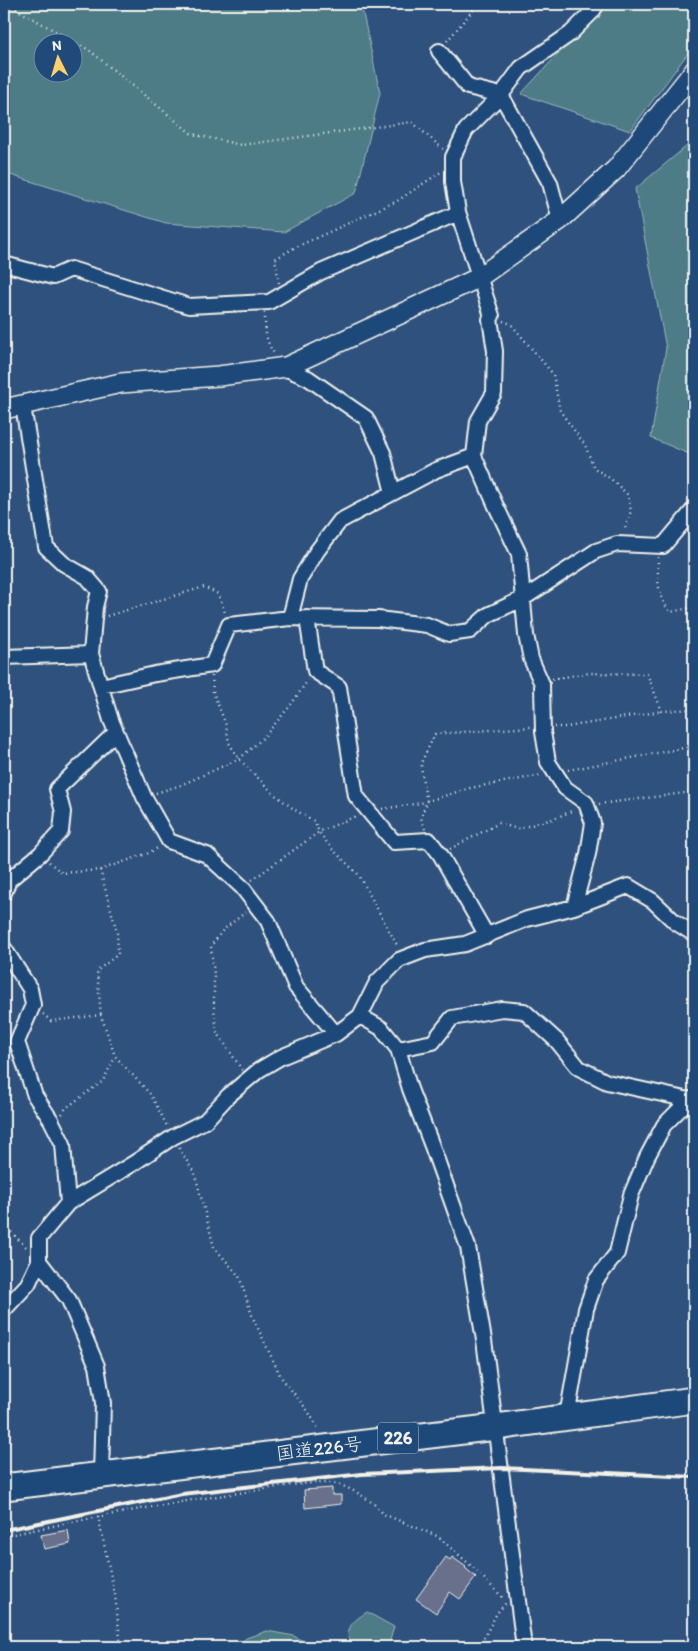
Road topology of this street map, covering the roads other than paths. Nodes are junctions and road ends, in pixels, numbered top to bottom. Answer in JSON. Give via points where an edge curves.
{"nodes":[{"id":1,"x":597,"y":4,"type":"edge"},
{"id":2,"x":438,"y":51,"type":"road end"},
{"id":3,"x":694,"y":71,"type":"edge"},
{"id":4,"x":501,"y":95,"type":"junction"},
{"id":5,"x":458,"y":213,"type":"junction"},
{"id":6,"x":560,"y":220,"type":"junction"},
{"id":7,"x":4,"y":264,"type":"edge"},
{"id":8,"x":478,"y":278,"type":"junction"},
{"id":9,"x":282,"y":367,"type":"junction"},
{"id":10,"x":22,"y":406,"type":"junction"},
{"id":11,"x":4,"y":409,"type":"edge"},
{"id":12,"x":474,"y":456,"type":"junction"},
{"id":13,"x":393,"y":493,"type":"junction"},
{"id":14,"x":694,"y":509,"type":"edge"},
{"id":15,"x":524,"y":598,"type":"junction"},
{"id":16,"x":290,"y":618,"type":"junction"},
{"id":17,"x":307,"y":618,"type":"junction"},
{"id":18,"x":91,"y":654,"type":"junction"},
{"id":19,"x":4,"y":657,"type":"edge"},
{"id":20,"x":101,"y":686,"type":"junction"},
{"id":21,"x":116,"y":732,"type":"junction"},
{"id":22,"x":5,"y":882,"type":"edge"},
{"id":23,"x":574,"y":907,"type":"junction"},
{"id":24,"x":694,"y":934,"type":"edge"},
{"id":25,"x":488,"y":936,"type":"junction"},
{"id":26,"x":4,"y":948,"type":"edge"},
{"id":27,"x":360,"y":1016,"type":"junction"},
{"id":28,"x":336,"y":1034,"type":"junction"},
{"id":29,"x":398,"y":1049,"type":"junction"},
{"id":30,"x":692,"y":1100,"type":"edge"},
{"id":31,"x":68,"y":1203,"type":"junction"},
{"id":32,"x":39,"y":1261,"type":"junction"},
{"id":33,"x":4,"y":1310,"type":"edge"},
{"id":34,"x":694,"y":1400,"type":"edge"},
{"id":35,"x":567,"y":1416,"type":"junction"},
{"id":36,"x":496,"y":1427,"type":"junction"},
{"id":37,"x":101,"y":1475,"type":"junction"},
{"id":38,"x":4,"y":1487,"type":"edge"},
{"id":39,"x":524,"y":1647,"type":"edge"}],
"edges":[{"from":1,"to":4,"type":"street","via":[[570,34],[521,68]]},
{"from":2,"to":4,"type":"street","via":[[468,87]]},
{"from":3,"to":6,"type":"street","via":[[616,169]]},
{"from":4,"to":5,"type":"street","via":[[466,130],[453,161]]},
{"from":4,"to":6,"type":"street","via":[[550,183]]},
{"from":5,"to":7,"type":"street","via":[[321,272],[275,299],[189,306],[71,269],[53,277]]},
{"from":5,"to":8,"type":"street"},
{"from":6,"to":8,"type":"street"},
{"from":8,"to":9,"type":"street"},
{"from":8,"to":12,"type":"street","via":[[492,316],[495,351],[494,392],[478,421]]},
{"from":9,"to":10,"type":"street","via":[[219,376],[121,383]]},
{"from":9,"to":13,"type":"street","via":[[308,378],[366,418],[383,453]]},
{"from":10,"to":11,"type":"street"},
{"from":10,"to":18,"type":"street","via":[[46,547],[64,564],[87,577],[99,591]]},
{"from":12,"to":13,"type":"street","via":[[436,470]]},
{"from":12,"to":15,"type":"street","via":[[519,554]]},
{"from":13,"to":16,"type":"street","via":[[340,521],[300,579]]},
{"from":14,"to":15,"type":"street","via":[[663,546],[620,545],[596,551]]},
{"from":15,"to":17,"type":"street","via":[[488,615],[470,631],[449,634],[427,625],[378,619]]},
{"from":15,"to":23,"type":"street","via":[[526,635],[531,659],[541,682],[548,762],[565,788],[586,803],[593,823]]},
{"from":16,"to":17,"type":"street"},
{"from":16,"to":20,"type":"street","via":[[229,625],[212,665]]},
{"from":17,"to":25,"type":"street","via":[[315,671],[339,687],[356,796],[394,842],[429,840]]},
{"from":18,"to":19,"type":"street"},
{"from":18,"to":20,"type":"street"},
{"from":20,"to":21,"type":"street"},
{"from":21,"to":22,"type":"street","via":[[57,789],[63,812],[61,832]]},
{"from":21,"to":28,"type":"street","via":[[144,796],[169,841],[207,855],[242,887],[268,921],[296,987]]},
{"from":23,"to":24,"type":"street","via":[[628,886],[653,900],[675,922]]},
{"from":23,"to":25,"type":"street","via":[[527,919]]},
{"from":25,"to":27,"type":"street","via":[[465,944],[425,950],[399,960],[377,982]]},
{"from":26,"to":31,"type":"street","via":[[30,990],[33,1005],[17,1042],[35,1096],[64,1144]]},
{"from":27,"to":28,"type":"street"},
{"from":27,"to":29,"type":"street","via":[[381,1028]]},
{"from":28,"to":31,"type":"street","via":[[281,1057],[260,1070],[228,1096],[205,1121],[173,1137]]},
{"from":29,"to":30,"type":"street","via":[[433,1042],[452,1018],[502,1009],[524,1011],[557,1041],[579,1068],[607,1082]]},
{"from":29,"to":36,"type":"street","via":[[468,1247]]},
{"from":30,"to":35,"type":"street","via":[[664,1125],[631,1195],[617,1253],[596,1280],[586,1309]]},
{"from":31,"to":32,"type":"street","via":[[40,1238]]},
{"from":32,"to":33,"type":"street","via":[[28,1284]]},
{"from":32,"to":37,"type":"street","via":[[69,1300],[97,1366],[103,1403]]},
{"from":34,"to":35,"type":"highway","name":"国道226号","number":"226"},
{"from":35,"to":36,"type":"highway","name":"国道226号","number":"226"},
{"from":36,"to":37,"type":"highway","name":"国道226号","number":"226"},
{"from":36,"to":39,"type":"street"},
{"from":37,"to":38,"type":"highway","name":"国道226号","number":"226"}]}
